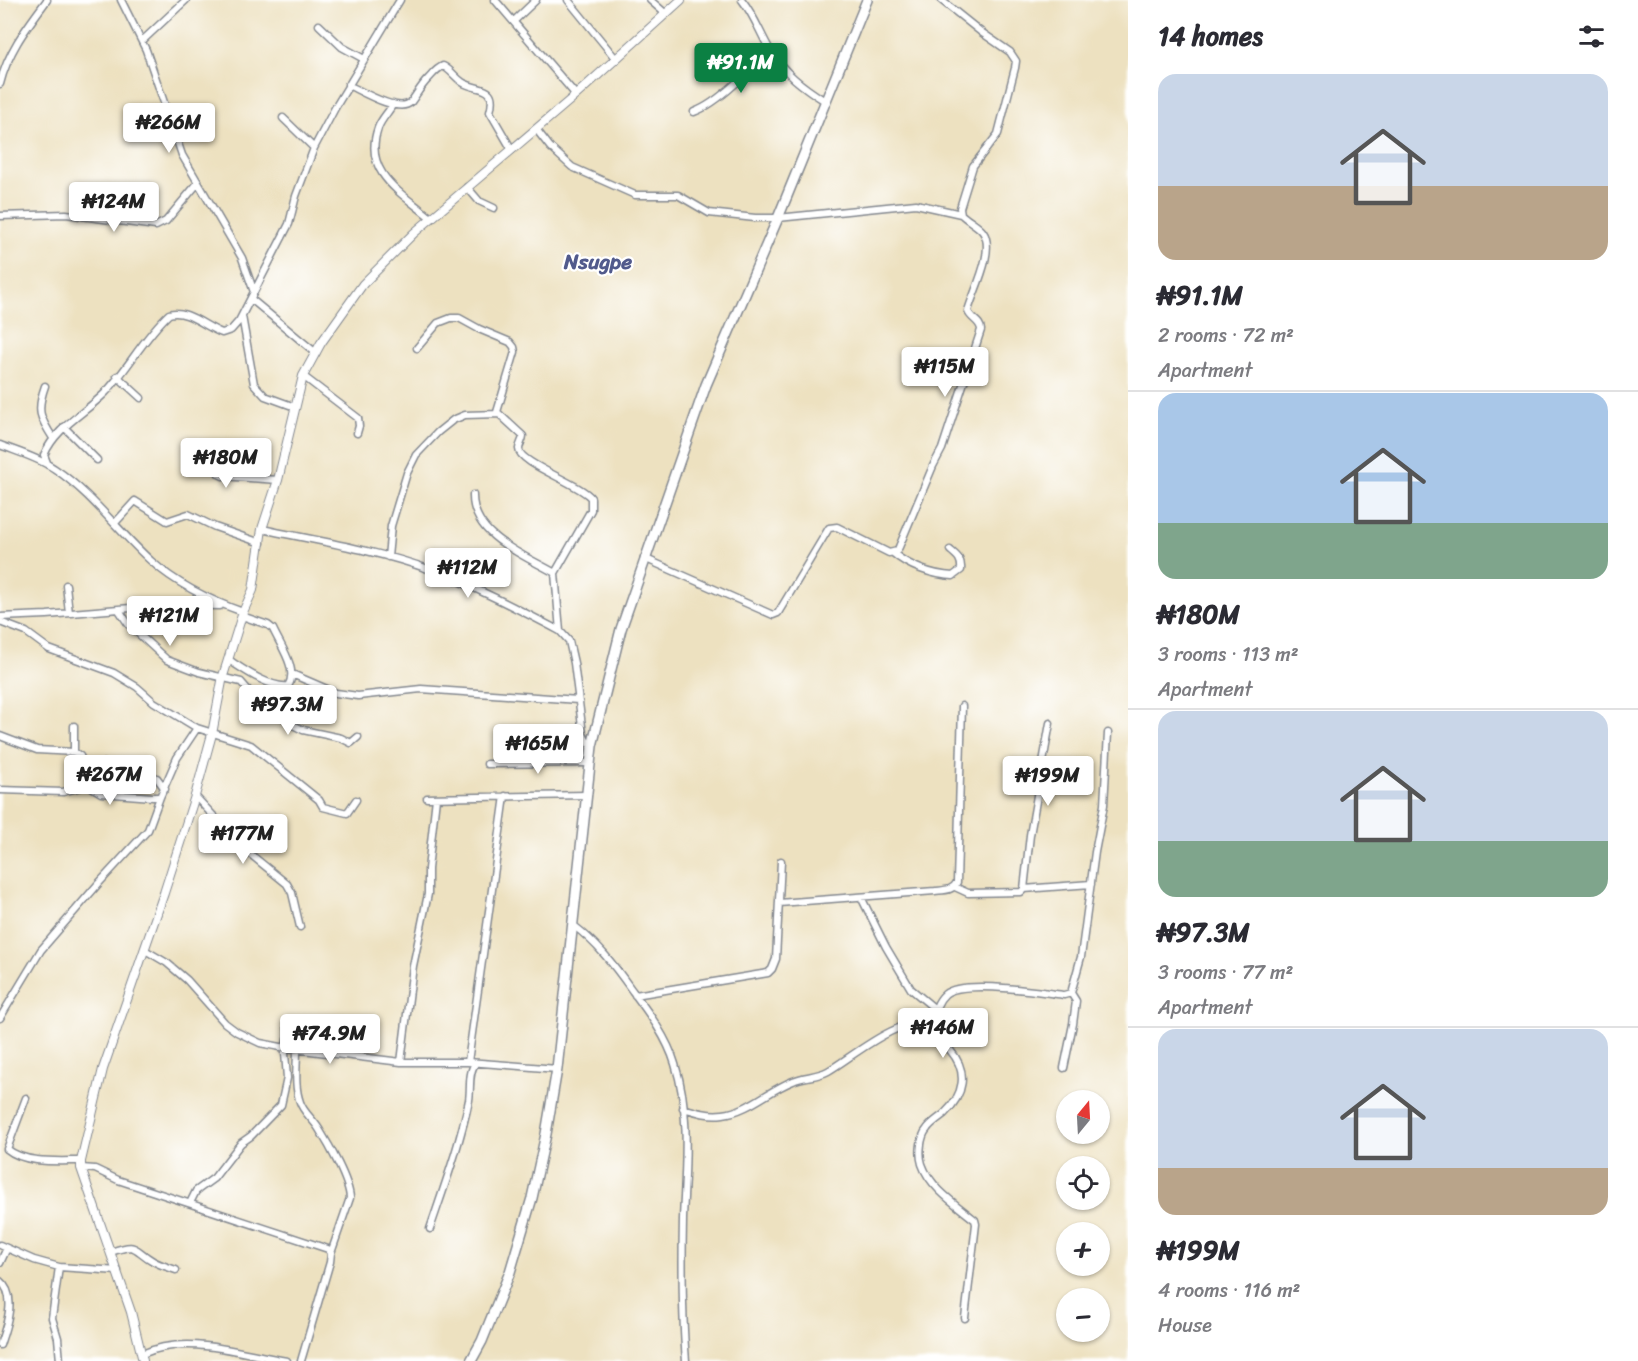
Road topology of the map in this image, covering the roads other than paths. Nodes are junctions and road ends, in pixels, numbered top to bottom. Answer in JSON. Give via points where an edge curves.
{"nodes":[{"id":1,"x":47,"y":0,"type":"edge"},
{"id":2,"x":121,"y":0,"type":"edge"},
{"id":3,"x":186,"y":0,"type":"edge"},
{"id":4,"x":400,"y":0,"type":"edge"},
{"id":5,"x":495,"y":0,"type":"edge"},
{"id":6,"x":536,"y":0,"type":"edge"},
{"id":7,"x":568,"y":0,"type":"edge"},
{"id":8,"x":650,"y":0,"type":"edge"},
{"id":9,"x":681,"y":0,"type":"edge"},
{"id":10,"x":742,"y":0,"type":"edge"},
{"id":11,"x":867,"y":0,"type":"edge"},
{"id":12,"x":941,"y":0,"type":"edge"},
{"id":13,"x":666,"y":15,"type":"junction"},
{"id":14,"x":514,"y":21,"type":"junction"},
{"id":15,"x":320,"y":25,"type":"dead end"},
{"id":16,"x":142,"y":41,"type":"junction"},
{"id":17,"x":770,"y":49,"type":"junction"},
{"id":18,"x":364,"y":58,"type":"junction"},
{"id":19,"x":616,"y":59,"type":"junction"},
{"id":20,"x":0,"y":84,"type":"edge"},
{"id":21,"x":348,"y":85,"type":"junction"},
{"id":22,"x":576,"y":95,"type":"junction"},
{"id":23,"x":825,"y":101,"type":"junction"},
{"id":24,"x":393,"y":104,"type":"junction"},
{"id":25,"x":694,"y":112,"type":"dead end"},
{"id":26,"x":283,"y":118,"type":"dead end"},
{"id":27,"x":536,"y":129,"type":"junction"},
{"id":28,"x":314,"y":148,"type":"junction"},
{"id":29,"x":512,"y":150,"type":"junction"},
{"id":30,"x":198,"y":183,"type":"junction"},
{"id":31,"x":467,"y":187,"type":"junction"},
{"id":32,"x":494,"y":208,"type":"dead end"},
{"id":33,"x":961,"y":214,"type":"junction"},
{"id":34,"x":0,"y":216,"type":"edge"},
{"id":35,"x":430,"y":218,"type":"junction"},
{"id":36,"x":778,"y":218,"type":"junction"},
{"id":37,"x":254,"y":292,"type":"junction"},
{"id":38,"x":251,"y":299,"type":"junction"},
{"id":39,"x":242,"y":315,"type":"junction"},
{"id":40,"x":417,"y":348,"type":"dead end"},
{"id":41,"x":316,"y":353,"type":"junction"},
{"id":42,"x":117,"y":376,"type":"junction"},
{"id":43,"x":303,"y":376,"type":"junction"},
{"id":44,"x":45,"y":386,"type":"dead end"},
{"id":45,"x":141,"y":398,"type":"dead end"},
{"id":46,"x":295,"y":407,"type":"junction"},
{"id":47,"x":499,"y":414,"type":"junction"},
{"id":48,"x":64,"y":427,"type":"junction"},
{"id":49,"x":357,"y":433,"type":"dead end"},
{"id":50,"x":53,"y":438,"type":"junction"},
{"id":51,"x":0,"y":445,"type":"edge"},
{"id":52,"x":220,"y":452,"type":"dead end"},
{"id":53,"x":97,"y":460,"type":"dead end"},
{"id":54,"x":48,"y":465,"type":"junction"},
{"id":55,"x":278,"y":480,"type":"junction"},
{"id":56,"x":473,"y":495,"type":"dead end"},
{"id":57,"x":115,"y":524,"type":"junction"},
{"id":58,"x":262,"y":529,"type":"junction"},
{"id":59,"x":261,"y":543,"type":"junction"},
{"id":60,"x":950,"y":550,"type":"dead end"},
{"id":61,"x":893,"y":553,"type":"junction"},
{"id":62,"x":388,"y":557,"type":"junction"},
{"id":63,"x":644,"y":558,"type":"junction"},
{"id":64,"x":555,"y":573,"type":"junction"},
{"id":65,"x":66,"y":585,"type":"dead end"},
{"id":66,"x":227,"y":606,"type":"junction"},
{"id":67,"x":119,"y":610,"type":"junction"},
{"id":68,"x":69,"y":614,"type":"junction"},
{"id":69,"x":242,"y":614,"type":"junction"},
{"id":70,"x":0,"y":617,"type":"edge"},
{"id":71,"x":0,"y":622,"type":"edge"},
{"id":72,"x":560,"y":631,"type":"junction"},
{"id":73,"x":229,"y":660,"type":"junction"},
{"id":74,"x":291,"y":674,"type":"junction"},
{"id":75,"x":223,"y":676,"type":"junction"},
{"id":76,"x":578,"y":700,"type":"junction"},
{"id":77,"x":962,"y":706,"type":"dead end"},
{"id":78,"x":1050,"y":723,"type":"dead end"},
{"id":79,"x":74,"y":726,"type":"dead end"},
{"id":80,"x":197,"y":728,"type":"junction"},
{"id":81,"x":1108,"y":733,"type":"dead end"},
{"id":82,"x":212,"y":734,"type":"junction"},
{"id":83,"x":0,"y":736,"type":"edge"},
{"id":84,"x":358,"y":737,"type":"dead end"},
{"id":85,"x":592,"y":746,"type":"junction"},
{"id":86,"x":74,"y":752,"type":"junction"},
{"id":87,"x":590,"y":763,"type":"junction"},
{"id":88,"x":487,"y":764,"type":"dead end"},
{"id":89,"x":85,"y":768,"type":"junction"},
{"id":90,"x":91,"y":784,"type":"junction"},
{"id":91,"x":165,"y":789,"type":"junction"},
{"id":92,"x":0,"y":790,"type":"edge"},
{"id":93,"x":587,"y":795,"type":"junction"},
{"id":94,"x":195,"y":796,"type":"junction"},
{"id":95,"x":504,"y":796,"type":"junction"},
{"id":96,"x":160,"y":797,"type":"junction"},
{"id":97,"x":427,"y":798,"type":"dead end"},
{"id":98,"x":436,"y":798,"type":"junction"},
{"id":99,"x":356,"y":800,"type":"dead end"},
{"id":100,"x":781,"y":861,"type":"dead end"},
{"id":101,"x":1091,"y":884,"type":"junction"},
{"id":102,"x":955,"y":886,"type":"junction"},
{"id":103,"x":1024,"y":889,"type":"junction"},
{"id":104,"x":861,"y":897,"type":"junction"},
{"id":105,"x":779,"y":903,"type":"junction"},
{"id":106,"x":573,"y":925,"type":"junction"},
{"id":107,"x":300,"y":927,"type":"dead end"},
{"id":108,"x":144,"y":950,"type":"junction"},
{"id":109,"x":1071,"y":993,"type":"junction"},
{"id":110,"x":635,"y":995,"type":"junction"},
{"id":111,"x":935,"y":1009,"type":"junction"},
{"id":112,"x":0,"y":1018,"type":"edge"},
{"id":113,"x":287,"y":1022,"type":"dead end"},
{"id":114,"x":932,"y":1028,"type":"junction"},
{"id":115,"x":286,"y":1048,"type":"junction"},
{"id":116,"x":297,"y":1050,"type":"junction"},
{"id":117,"x":401,"y":1062,"type":"junction"},
{"id":118,"x":472,"y":1063,"type":"junction"},
{"id":119,"x":557,"y":1068,"type":"junction"},
{"id":120,"x":1064,"y":1068,"type":"dead end"},
{"id":121,"x":26,"y":1098,"type":"dead end"},
{"id":122,"x":683,"y":1108,"type":"junction"},
{"id":123,"x":81,"y":1165,"type":"junction"},
{"id":124,"x":190,"y":1203,"type":"junction"},
{"id":125,"x":430,"y":1229,"type":"dead end"},
{"id":126,"x":0,"y":1245,"type":"edge"},
{"id":127,"x":7,"y":1248,"type":"junction"},
{"id":128,"x":111,"y":1252,"type":"junction"},
{"id":129,"x":331,"y":1253,"type":"junction"},
{"id":130,"x":0,"y":1263,"type":"edge"},
{"id":131,"x":58,"y":1267,"type":"junction"},
{"id":132,"x":176,"y":1270,"type":"dead end"},
{"id":133,"x":118,"y":1271,"type":"junction"},
{"id":134,"x":0,"y":1281,"type":"edge"},
{"id":135,"x":965,"y":1318,"type":"dead end"},
{"id":136,"x":0,"y":1345,"type":"edge"},
{"id":137,"x":142,"y":1358,"type":"edge"},
{"id":138,"x":60,"y":1361,"type":"edge"},
{"id":139,"x":287,"y":1361,"type":"edge"},
{"id":140,"x":301,"y":1361,"type":"edge"},
{"id":141,"x":471,"y":1361,"type":"edge"},
{"id":142,"x":686,"y":1361,"type":"edge"}],
"edges":[{"from":1,"to":20,"type":"street","via":[[14,47]]},
{"from":2,"to":16,"type":"street"},
{"from":3,"to":16,"type":"street"},
{"from":4,"to":18,"type":"street"},
{"from":5,"to":14,"type":"street"},
{"from":6,"to":14,"type":"street"},
{"from":7,"to":19,"type":"street"},
{"from":8,"to":13,"type":"street"},
{"from":9,"to":13,"type":"street"},
{"from":10,"to":17,"type":"street"},
{"from":11,"to":23,"type":"main road"},
{"from":12,"to":33,"type":"street","via":[[1010,52],[1016,61],[998,134],[970,171]]},
{"from":13,"to":19,"type":"street"},
{"from":14,"to":22,"type":"street"},
{"from":15,"to":18,"type":"street","via":[[342,47]]},
{"from":16,"to":30,"type":"street","via":[[182,155]]},
{"from":17,"to":23,"type":"street","via":[[792,78]]},
{"from":17,"to":25,"type":"street","via":[[711,105]]},
{"from":18,"to":21,"type":"street"},
{"from":19,"to":22,"type":"street"},
{"from":21,"to":24,"type":"street"},
{"from":21,"to":28,"type":"street"},
{"from":22,"to":27,"type":"street"},
{"from":23,"to":36,"type":"main road"},
{"from":24,"to":29,"type":"street","via":[[410,103],[421,86],[443,66],[460,81],[489,93],[490,112]]},
{"from":24,"to":35,"type":"street","via":[[377,130],[378,168],[386,180]]},
{"from":26,"to":28,"type":"street"},
{"from":27,"to":29,"type":"street"},
{"from":27,"to":36,"type":"street","via":[[572,167],[635,195],[678,195],[709,213]]},
{"from":28,"to":37,"type":"street","via":[[289,224]]},
{"from":29,"to":31,"type":"street"},
{"from":30,"to":34,"type":"street","via":[[166,221],[156,226],[66,214]]},
{"from":30,"to":37,"type":"street","via":[[242,258]]},
{"from":31,"to":32,"type":"street","via":[[479,201]]},
{"from":31,"to":35,"type":"street"},
{"from":33,"to":36,"type":"street","via":[[916,204]]},
{"from":33,"to":61,"type":"street","via":[[986,237],[984,263],[968,311],[981,330],[942,449],[900,547]]},
{"from":35,"to":41,"type":"street","via":[[363,284]]},
{"from":36,"to":63,"type":"main road","via":[[706,385]]},
{"from":37,"to":38,"type":"street"},
{"from":38,"to":39,"type":"street"},
{"from":38,"to":41,"type":"street"},
{"from":39,"to":42,"type":"street","via":[[231,330],[222,333],[184,313],[168,314]]},
{"from":39,"to":46,"type":"street","via":[[258,391]]},
{"from":40,"to":47,"type":"street","via":[[438,323],[451,318],[459,318],[510,342],[515,352],[498,402]]},
{"from":41,"to":43,"type":"street"},
{"from":42,"to":45,"type":"street"},
{"from":42,"to":48,"type":"street","via":[[105,392]]},
{"from":43,"to":46,"type":"street"},
{"from":43,"to":49,"type":"street","via":[[358,418]]},
{"from":44,"to":50,"type":"street","via":[[39,412]]},
{"from":46,"to":55,"type":"street"},
{"from":47,"to":62,"type":"street","via":[[465,415],[453,420],[416,455],[391,526]]},
{"from":47,"to":64,"type":"street","via":[[524,436],[519,451],[529,462],[582,489],[591,498],[591,510]]},
{"from":48,"to":50,"type":"street"},
{"from":48,"to":53,"type":"street"},
{"from":50,"to":54,"type":"street","via":[[44,454]]},
{"from":51,"to":54,"type":"street"},
{"from":52,"to":55,"type":"street","via":[[218,470],[223,476]]},
{"from":54,"to":57,"type":"street","via":[[69,478]]},
{"from":55,"to":58,"type":"street"},
{"from":56,"to":64,"type":"street","via":[[479,522],[491,535]]},
{"from":57,"to":59,"type":"street","via":[[135,501],[167,521],[188,514]]},
{"from":57,"to":66,"type":"street","via":[[151,561],[184,586]]},
{"from":58,"to":59,"type":"street"},
{"from":58,"to":62,"type":"street"},
{"from":59,"to":69,"type":"street","via":[[253,590]]},
{"from":60,"to":61,"type":"street","via":[[962,564],[953,576],[915,567]]},
{"from":61,"to":63,"type":"street","via":[[837,527],[829,528],[778,613],[773,615]]},
{"from":62,"to":72,"type":"street","via":[[464,583]]},
{"from":63,"to":85,"type":"main road","via":[[615,651]]},
{"from":64,"to":72,"type":"street"},
{"from":65,"to":68,"type":"street"},
{"from":66,"to":67,"type":"street","via":[[167,605]]},
{"from":66,"to":69,"type":"street"},
{"from":67,"to":68,"type":"street"},
{"from":67,"to":75,"type":"street","via":[[134,630],[167,660]]},
{"from":68,"to":70,"type":"street"},
{"from":69,"to":73,"type":"street"},
{"from":69,"to":74,"type":"street","via":[[273,629]]},
{"from":71,"to":80,"type":"street","via":[[26,632],[49,649],[114,673]]},
{"from":72,"to":76,"type":"street","via":[[569,641]]},
{"from":73,"to":74,"type":"street","via":[[251,675],[282,686],[288,686]]},
{"from":73,"to":75,"type":"street"},
{"from":74,"to":76,"type":"street","via":[[336,693],[358,696],[421,689]]},
{"from":75,"to":82,"type":"street"},
{"from":75,"to":84,"type":"street","via":[[242,682],[255,698],[303,730],[351,743]]},
{"from":76,"to":85,"type":"street","via":[[583,734]]},
{"from":77,"to":102,"type":"street"},
{"from":78,"to":103,"type":"street"},
{"from":79,"to":86,"type":"street"},
{"from":80,"to":82,"type":"street"},
{"from":80,"to":91,"type":"street","via":[[177,758]]},
{"from":81,"to":101,"type":"street","via":[[1104,805]]},
{"from":82,"to":94,"type":"street"},
{"from":82,"to":99,"type":"street","via":[[251,745],[323,807],[347,813]]},
{"from":83,"to":86,"type":"street","via":[[37,750]]},
{"from":85,"to":87,"type":"main road"},
{"from":86,"to":89,"type":"street"},
{"from":87,"to":88,"type":"street"},
{"from":87,"to":93,"type":"main road"},
{"from":89,"to":90,"type":"street"},
{"from":89,"to":91,"type":"street","via":[[104,763],[141,772],[157,778]]},
{"from":90,"to":92,"type":"street","via":[[63,792]]},
{"from":90,"to":96,"type":"street","via":[[101,793]]},
{"from":91,"to":96,"type":"street"},
{"from":93,"to":95,"type":"street"},
{"from":93,"to":106,"type":"main road"},
{"from":94,"to":107,"type":"street","via":[[244,849],[287,884]]},
{"from":94,"to":108,"type":"street"},
{"from":95,"to":98,"type":"street"},
{"from":95,"to":118,"type":"street"},
{"from":96,"to":112,"type":"street","via":[[148,830],[41,950]]},
{"from":97,"to":98,"type":"street"},
{"from":98,"to":117,"type":"street","via":[[428,894],[413,966]]},
{"from":100,"to":105,"type":"street"},
{"from":101,"to":103,"type":"street"},
{"from":101,"to":109,"type":"street","via":[[1081,957]]},
{"from":102,"to":103,"type":"street","via":[[968,893]]},
{"from":102,"to":104,"type":"street"},
{"from":104,"to":105,"type":"street"},
{"from":104,"to":111,"type":"street","via":[[908,984]]},
{"from":105,"to":110,"type":"street","via":[[776,960],[768,973]]},
{"from":106,"to":110,"type":"street","via":[[593,940]]},
{"from":106,"to":119,"type":"main road"},
{"from":108,"to":115,"type":"street","via":[[187,980],[237,1032],[260,1043]]},
{"from":108,"to":123,"type":"street","via":[[103,1069]]},
{"from":109,"to":111,"type":"street","via":[[955,988],[947,992]]},
{"from":109,"to":120,"type":"street","via":[[1076,1001]]},
{"from":110,"to":122,"type":"street","via":[[662,1035],[675,1064]]},
{"from":111,"to":114,"type":"street"},
{"from":113,"to":115,"type":"street"},
{"from":114,"to":122,"type":"street","via":[[911,1024],[879,1037],[831,1070],[792,1081],[738,1110],[710,1115]]},
{"from":114,"to":135,"type":"street","via":[[958,1059],[963,1081],[952,1106],[924,1132],[920,1157],[929,1177],[975,1220]]},
{"from":115,"to":116,"type":"street"},
{"from":115,"to":124,"type":"street","via":[[287,1078],[281,1105],[241,1143],[214,1178],[196,1191]]},
{"from":116,"to":117,"type":"street"},
{"from":116,"to":129,"type":"street","via":[[300,1103],[319,1128],[349,1191]]},
{"from":117,"to":118,"type":"street"},
{"from":118,"to":119,"type":"street"},
{"from":118,"to":125,"type":"street","via":[[470,1098]]},
{"from":119,"to":141,"type":"main road","via":[[532,1198],[510,1272]]},
{"from":121,"to":123,"type":"street","via":[[6,1149],[34,1159]]},
{"from":122,"to":142,"type":"street","via":[[686,1138],[681,1289]]},
{"from":123,"to":124,"type":"street"},
{"from":123,"to":128,"type":"street"},
{"from":124,"to":129,"type":"street","via":[[318,1244]]},
{"from":126,"to":127,"type":"street"},
{"from":127,"to":130,"type":"street"},
{"from":127,"to":131,"type":"street"},
{"from":128,"to":132,"type":"street","via":[[132,1246],[156,1263]]},
{"from":128,"to":133,"type":"street"},
{"from":129,"to":140,"type":"street"},
{"from":131,"to":133,"type":"street"},
{"from":131,"to":138,"type":"street","via":[[52,1318]]},
{"from":133,"to":137,"type":"street"},
{"from":134,"to":136,"type":"street","via":[[7,1287],[9,1298],[7,1326]]},
{"from":137,"to":139,"type":"street","via":[[150,1350],[211,1346]]}]}
